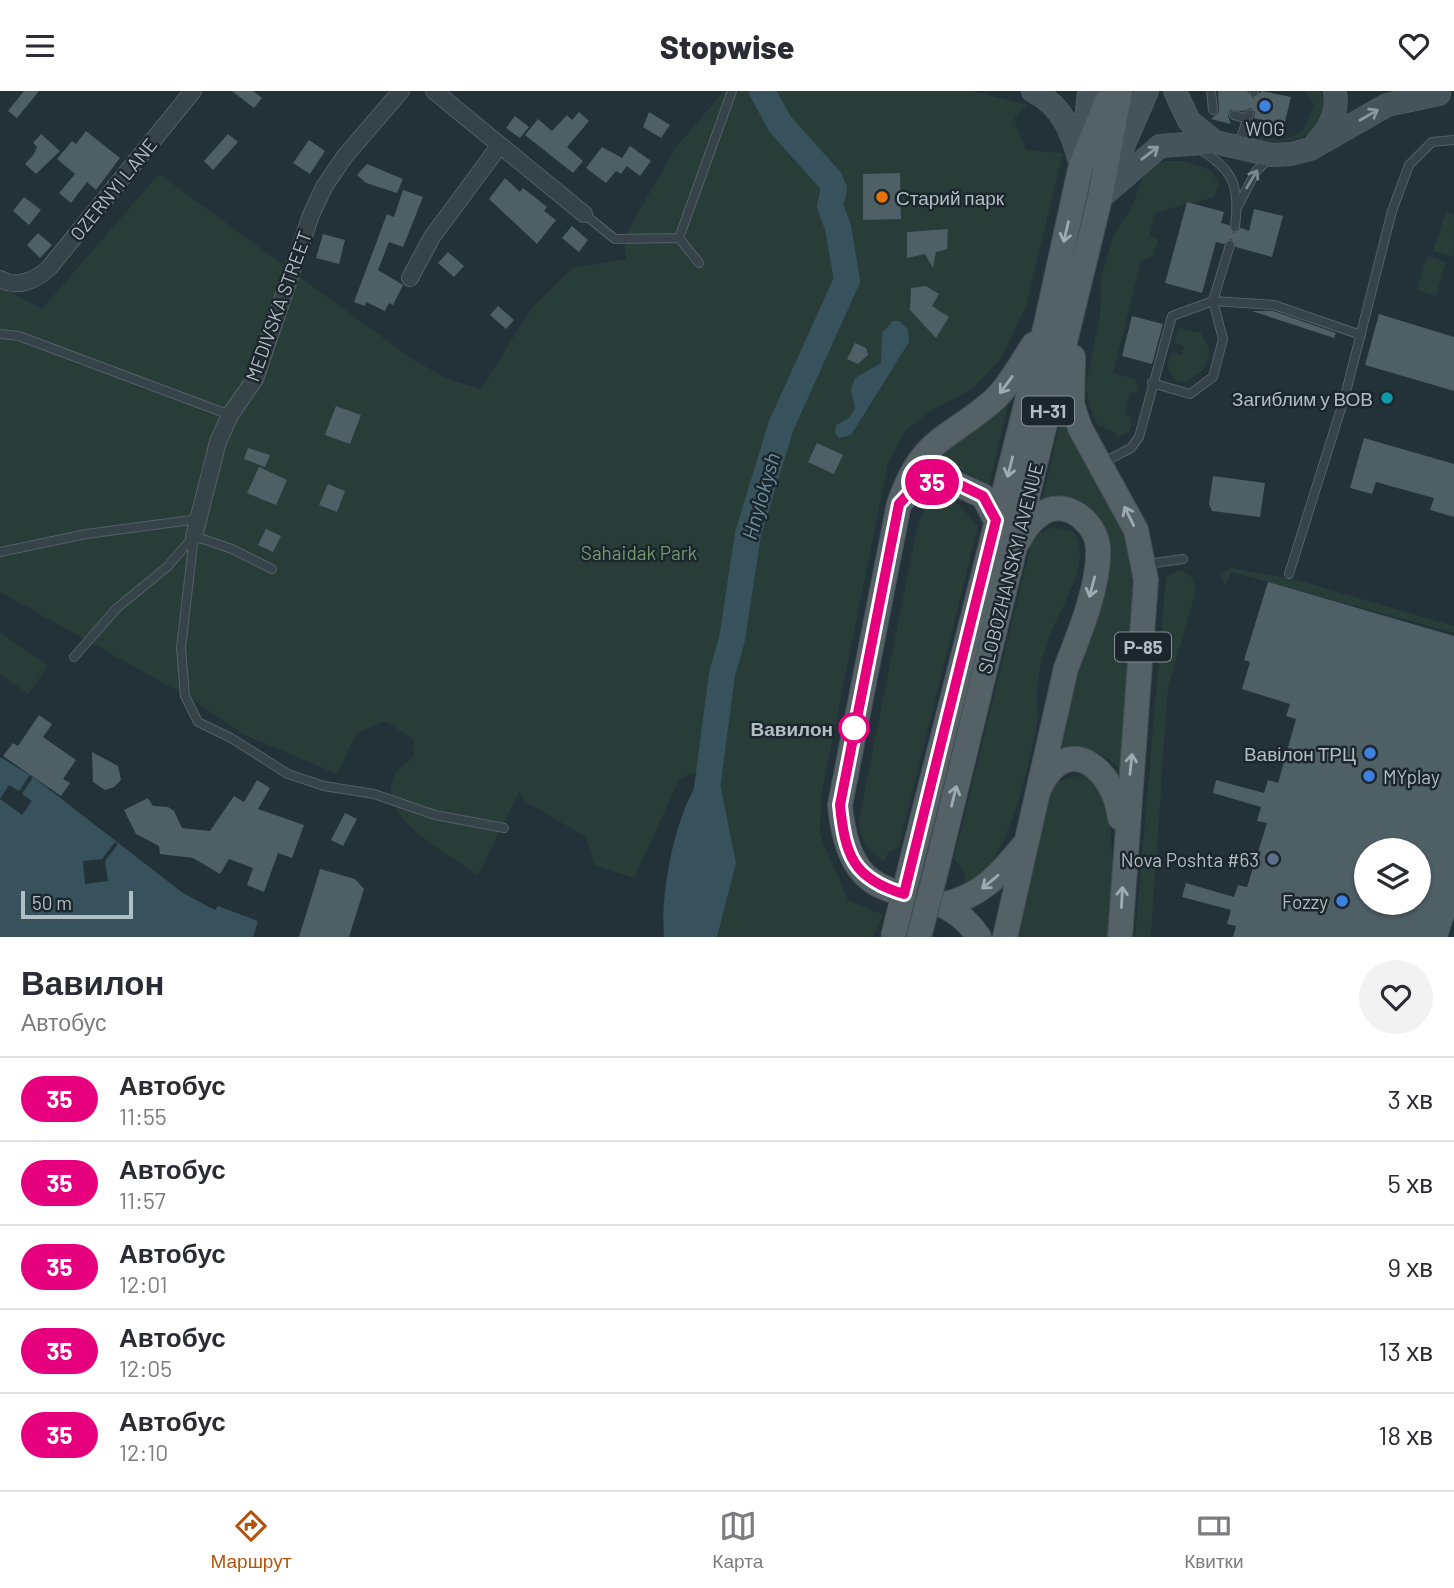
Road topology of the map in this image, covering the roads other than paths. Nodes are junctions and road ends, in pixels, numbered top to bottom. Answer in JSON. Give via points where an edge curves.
{"nodes":[{"id":1,"x":193,"y":91,"type":"edge"},
{"id":2,"x":401,"y":91,"type":"edge"},
{"id":3,"x":434,"y":91,"type":"edge"},
{"id":4,"x":732,"y":91,"type":"edge"},
{"id":5,"x":1033,"y":91,"type":"edge"},
{"id":6,"x":1089,"y":91,"type":"edge"},
{"id":7,"x":1111,"y":91,"type":"edge"},
{"id":8,"x":1119,"y":91,"type":"edge"},
{"id":9,"x":1147,"y":91,"type":"edge"},
{"id":10,"x":1175,"y":91,"type":"edge"},
{"id":11,"x":1211,"y":91,"type":"edge"},
{"id":12,"x":1335,"y":91,"type":"edge"},
{"id":13,"x":1441,"y":95,"type":"edge"},
{"id":14,"x":1213,"y":110,"type":"dead end"},
{"id":15,"x":1234,"y":115,"type":"dead end"},
{"id":16,"x":1454,"y":140,"type":"edge"},
{"id":17,"x":1187,"y":142,"type":"junction"},
{"id":18,"x":1215,"y":142,"type":"junction"},
{"id":19,"x":500,"y":145,"type":"junction"},
{"id":20,"x":1238,"y":149,"type":"junction"},
{"id":21,"x":1310,"y":149,"type":"junction"},
{"id":22,"x":1272,"y":155,"type":"junction"},
{"id":23,"x":1082,"y":165,"type":"junction"},
{"id":24,"x":1100,"y":198,"type":"junction"},
{"id":25,"x":1237,"y":208,"type":"junction"},
{"id":26,"x":584,"y":214,"type":"joint"},
{"id":27,"x":1235,"y":226,"type":"dead end"},
{"id":28,"x":679,"y":238,"type":"junction"},
{"id":29,"x":1230,"y":245,"type":"dead end"},
{"id":30,"x":699,"y":263,"type":"dead end"},
{"id":31,"x":1081,"y":272,"type":"junction"},
{"id":32,"x":410,"y":278,"type":"dead end"},
{"id":33,"x":0,"y":279,"type":"edge"},
{"id":34,"x":1213,"y":301,"type":"junction"},
{"id":35,"x":1045,"y":329,"type":"junction"},
{"id":36,"x":0,"y":334,"type":"edge"},
{"id":37,"x":1361,"y":335,"type":"junction"},
{"id":38,"x":1152,"y":383,"type":"junction"},
{"id":39,"x":230,"y":415,"type":"junction"},
{"id":40,"x":1100,"y":464,"type":"junction"},
{"id":41,"x":899,"y":504,"type":"junction"},
{"id":42,"x":199,"y":519,"type":"junction"},
{"id":43,"x":996,"y":520,"type":"junction"},
{"id":44,"x":194,"y":536,"type":"junction"},
{"id":45,"x":1014,"y":550,"type":"junction"},
{"id":46,"x":0,"y":552,"type":"edge"},
{"id":47,"x":1183,"y":559,"type":"dead end"},
{"id":48,"x":1144,"y":564,"type":"junction"},
{"id":49,"x":272,"y":569,"type":"dead end"},
{"id":50,"x":1289,"y":574,"type":"dead end"},
{"id":51,"x":74,"y":657,"type":"dead end"},
{"id":52,"x":1039,"y":789,"type":"junction"},
{"id":53,"x":504,"y":828,"type":"dead end"},
{"id":54,"x":1026,"y":842,"type":"junction"},
{"id":55,"x":1124,"y":857,"type":"junction"},
{"id":56,"x":943,"y":905,"type":"junction"},
{"id":57,"x":893,"y":937,"type":"edge"},
{"id":58,"x":919,"y":937,"type":"edge"},
{"id":59,"x":979,"y":937,"type":"edge"},
{"id":60,"x":1005,"y":937,"type":"edge"},
{"id":61,"x":1120,"y":937,"type":"edge"}],
"edges":[{"from":1,"to":33,"type":"street","name":"OZERNYI LANE","via":[[49,268],[29,282]]},
{"from":2,"to":39,"type":"street","name":"MEDIVSKA STREET","via":[[324,187],[255,379]]},
{"from":3,"to":19,"type":"street"},
{"from":4,"to":28,"type":"lane"},
{"from":5,"to":23,"type":"main road","via":[[1053,103],[1067,121]]},
{"from":6,"to":23,"type":"main road","name":"SLOBOZHANSKYI AVENUE"},
{"from":7,"to":23,"type":"main road","name":"SLOBOZHANSKYI AVENUE"},
{"from":8,"to":24,"type":"main road","name":"SLOBOZHANSKYI AVENUE"},
{"from":9,"to":24,"type":"main road","name":"SLOBOZHANSKYI AVENUE","number":"Н-31"},
{"from":10,"to":18,"type":"main road","via":[[1189,121]]},
{"from":11,"to":14,"type":"lane"},
{"from":12,"to":21,"type":"main road","via":[[1329,129]]},
{"from":21,"to":13,"type":"main road","one_way":true,"via":[[1387,105]]},
{"from":15,"to":20,"type":"lane","via":[[1248,116]]},
{"from":16,"to":37,"type":"lane","via":[[1432,142],[1409,165],[1392,211]]},
{"from":17,"to":18,"type":"main road"},
{"from":24,"to":17,"type":"main road","one_way":true,"via":[[1160,146]]},
{"from":17,"to":25,"type":"lane","via":[[1227,168]]},
{"from":18,"to":20,"type":"main road"},
{"from":19,"to":26,"type":"street"},
{"from":19,"to":32,"type":"street","via":[[432,237]]},
{"from":20,"to":22,"type":"main road"},
{"from":21,"to":22,"type":"main road"},
{"from":25,"to":22,"type":"lane","one_way":true,"via":[[1256,171]]},
{"from":23,"to":35,"type":"main road","name":"SLOBOZHANSKYI AVENUE","number":"Н-31","one_way":true},
{"from":24,"to":31,"type":"main road","name":"SLOBOZHANSKYI AVENUE","number":"Н-31"},
{"from":25,"to":27,"type":"lane"},
{"from":26,"to":28,"type":"lane","via":[[615,239]]},
{"from":28,"to":30,"type":"lane"},
{"from":29,"to":34,"type":"lane"},
{"from":31,"to":40,"type":"main road","number":"Р-85","via":[[1072,404]]},
{"from":31,"to":45,"type":"main road","name":"SLOBOZHANSKYI AVENUE","number":"Н-31"},
{"from":34,"to":37,"type":"lane","via":[[1274,305]]},
{"from":34,"to":38,"type":"lane","via":[[1172,316]]},
{"from":34,"to":38,"type":"lane","via":[[1223,339],[1213,377],[1190,394]]},
{"from":35,"to":41,"type":"main road","one_way":true,"via":[[998,396],[923,454],[908,477]]},
{"from":35,"to":43,"type":"main road","name":"SLOBOZHANSKYI AVENUE","number":"Н-31","one_way":true},
{"from":36,"to":39,"type":"lane","via":[[19,336]]},
{"from":37,"to":50,"type":"lane"},
{"from":38,"to":40,"type":"lane","via":[[1139,437],[1131,448]]},
{"from":39,"to":42,"type":"street","name":"MEDIVSKA STREET","via":[[218,442]]},
{"from":48,"to":40,"type":"main road","number":"Р-85","one_way":true,"via":[[1136,530]]},
{"from":41,"to":43,"type":"main road","via":[[911,491],[948,479],[983,496]]},
{"from":41,"to":56,"type":"main road","via":[[840,805],[842,832],[863,875],[880,887]]},
{"from":42,"to":44,"type":"street","name":"MEDIVSKA STREET"},
{"from":42,"to":46,"type":"lane","via":[[86,534]]},
{"from":43,"to":57,"type":"main road","name":"SLOBOZHANSKYI AVENUE","number":"Н-31","bridge":true},
{"from":44,"to":49,"type":"lane"},
{"from":44,"to":51,"type":"lane","name":"MEDIVSKA STREET","via":[[167,567],[117,608]]},
{"from":44,"to":53,"type":"lane","via":[[181,648],[185,695],[198,722],[288,774],[435,815]]},
{"from":45,"to":52,"type":"main road","one_way":true,"via":[[1035,518],[1063,508],[1087,522],[1098,544],[1095,577],[1066,668]]},
{"from":58,"to":45,"type":"main road","name":"SLOBOZHANSKYI AVENUE","number":"Н-31","one_way":true,"bridge":true},
{"from":47,"to":48,"type":"lane"},
{"from":55,"to":48,"type":"main road","number":"Р-85","one_way":true,"via":[[1144,639]]},
{"from":52,"to":54,"type":"main road"},
{"from":52,"to":55,"type":"main road","number":"Р-85","via":[[1046,775],[1069,761],[1080,760],[1098,768],[1116,794]]},
{"from":54,"to":56,"type":"main road","one_way":true,"via":[[986,887],[967,899]]},
{"from":54,"to":60,"type":"main road"},
{"from":61,"to":55,"type":"main road","number":"Р-85","one_way":true},
{"from":56,"to":59,"type":"main road"}]}
